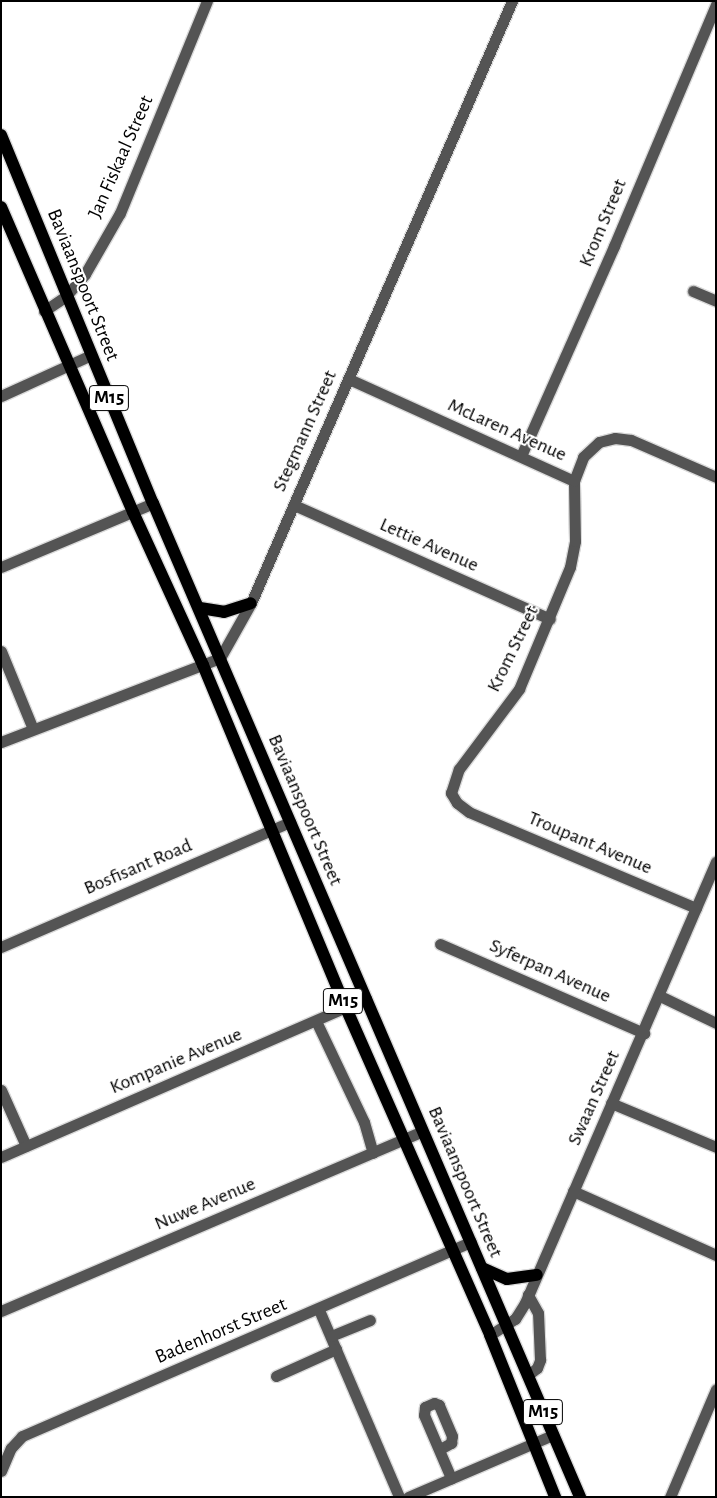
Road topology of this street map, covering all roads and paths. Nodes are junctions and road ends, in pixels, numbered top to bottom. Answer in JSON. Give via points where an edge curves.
{"nodes":[{"id":1,"x":207,"y":1,"type":"edge"},
{"id":2,"x":512,"y":1,"type":"edge"},
{"id":3,"x":715,"y":10,"type":"edge"},
{"id":4,"x":1,"y":135,"type":"edge"},
{"id":5,"x":1,"y":207,"type":"edge"},
{"id":6,"x":693,"y":291,"type":"dead end"},
{"id":7,"x":66,"y":296,"type":"junction"},
{"id":8,"x":716,"y":301,"type":"edge"},
{"id":9,"x":44,"y":311,"type":"junction"},
{"id":10,"x":91,"y":355,"type":"junction"},
{"id":11,"x":72,"y":364,"type":"junction"},
{"id":12,"x":348,"y":379,"type":"junction"},
{"id":13,"x":1,"y":396,"type":"edge"},
{"id":14,"x":521,"y":456,"type":"junction"},
{"id":15,"x":716,"y":477,"type":"edge"},
{"id":16,"x":574,"y":481,"type":"junction"},
{"id":17,"x":153,"y":503,"type":"junction"},
{"id":18,"x":294,"y":505,"type":"junction"},
{"id":19,"x":133,"y":512,"type":"junction"},
{"id":20,"x":1,"y":567,"type":"edge"},
{"id":21,"x":251,"y":603,"type":"junction"},
{"id":22,"x":200,"y":608,"type":"junction"},
{"id":23,"x":550,"y":619,"type":"junction"},
{"id":24,"x":1,"y":651,"type":"edge"},
{"id":25,"x":220,"y":658,"type":"junction"},
{"id":26,"x":203,"y":664,"type":"junction"},
{"id":27,"x":33,"y":729,"type":"junction"},
{"id":28,"x":1,"y":742,"type":"edge"},
{"id":29,"x":469,"y":812,"type":"joint"},
{"id":30,"x":290,"y":822,"type":"junction"},
{"id":31,"x":271,"y":830,"type":"junction"},
{"id":32,"x":716,"y":862,"type":"edge"},
{"id":33,"x":712,"y":881,"type":"edge"},
{"id":34,"x":696,"y":908,"type":"junction"},
{"id":35,"x":440,"y":944,"type":"dead end"},
{"id":36,"x":1,"y":947,"type":"edge"},
{"id":37,"x":660,"y":996,"type":"junction"},
{"id":38,"x":366,"y":998,"type":"junction"},
{"id":39,"x":346,"y":1008,"type":"junction"},
{"id":40,"x":316,"y":1021,"type":"junction"},
{"id":41,"x":716,"y":1023,"type":"edge"},
{"id":42,"x":644,"y":1033,"type":"junction"},
{"id":43,"x":1,"y":1090,"type":"edge"},
{"id":44,"x":611,"y":1103,"type":"junction"},
{"id":45,"x":422,"y":1131,"type":"junction"},
{"id":46,"x":403,"y":1140,"type":"junction"},
{"id":47,"x":26,"y":1146,"type":"junction"},
{"id":48,"x":716,"y":1147,"type":"edge"},
{"id":49,"x":373,"y":1153,"type":"junction"},
{"id":50,"x":1,"y":1157,"type":"edge"},
{"id":51,"x":573,"y":1191,"type":"junction"},
{"id":52,"x":471,"y":1242,"type":"junction"},
{"id":53,"x":454,"y":1252,"type":"junction"},
{"id":54,"x":716,"y":1255,"type":"edge"},
{"id":55,"x":482,"y":1268,"type":"junction"},
{"id":56,"x":537,"y":1275,"type":"junction"},
{"id":57,"x":528,"y":1295,"type":"junction"},
{"id":58,"x":319,"y":1310,"type":"junction"},
{"id":59,"x":1,"y":1311,"type":"edge"},
{"id":60,"x":370,"y":1320,"type":"dead end"},
{"id":61,"x":505,"y":1327,"type":"junction"},
{"id":62,"x":490,"y":1335,"type":"junction"},
{"id":63,"x":330,"y":1336,"type":"junction"},
{"id":64,"x":336,"y":1349,"type":"junction"},
{"id":65,"x":528,"y":1375,"type":"junction"},
{"id":66,"x":276,"y":1376,"type":"dead end"},
{"id":67,"x":716,"y":1389,"type":"edge"},
{"id":68,"x":553,"y":1435,"type":"junction"},
{"id":69,"x":533,"y":1444,"type":"junction"},
{"id":70,"x":440,"y":1449,"type":"dead end"},
{"id":71,"x":1,"y":1471,"type":"edge"},
{"id":72,"x":451,"y":1478,"type":"junction"},
{"id":73,"x":399,"y":1497,"type":"edge"},
{"id":74,"x":408,"y":1497,"type":"edge"},
{"id":75,"x":555,"y":1497,"type":"edge"},
{"id":76,"x":580,"y":1497,"type":"edge"},
{"id":77,"x":670,"y":1497,"type":"edge"}],
"edges":[{"from":1,"to":7,"type":"street","name":"Jan Fiskaal Street","via":[[120,213],[84,274]]},
{"from":2,"to":12,"type":"street","name":"Stegmann Street"},
{"from":3,"to":14,"type":"street","name":"Krom Street"},
{"from":4,"to":7,"type":"main road","name":"Baviaanspoort Street","number":"M15"},
{"from":5,"to":9,"type":"main road","name":"Baviaanspoort Street","number":"M15"},
{"from":6,"to":8,"type":"street"},
{"from":7,"to":9,"type":"street","name":"Jan Fiskaal Street"},
{"from":7,"to":10,"type":"main road","name":"Baviaanspoort Street","number":"M15"},
{"from":9,"to":11,"type":"main road","name":"Baviaanspoort Street","number":"M15"},
{"from":10,"to":11,"type":"street"},
{"from":10,"to":17,"type":"main road","name":"Baviaanspoort Street","number":"M15"},
{"from":11,"to":13,"type":"street"},
{"from":11,"to":19,"type":"main road","name":"Baviaanspoort Street","number":"M15"},
{"from":12,"to":14,"type":"street","name":"McLaren Avenue"},
{"from":12,"to":18,"type":"street","name":"Stegmann Street"},
{"from":14,"to":16,"type":"street","name":"McLaren Avenue"},
{"from":15,"to":16,"type":"street","name":"McLaren Avenue","via":[[631,440],[615,438],[599,442],[583,457]]},
{"from":16,"to":23,"type":"street","name":"Krom Street","via":[[575,542],[570,567]]},
{"from":17,"to":19,"type":"street"},
{"from":17,"to":22,"type":"main road","name":"Baviaanspoort Street","number":"M15"},
{"from":18,"to":21,"type":"street","name":"Stegmann Street"},
{"from":18,"to":23,"type":"street","name":"Lettie Avenue"},
{"from":19,"to":20,"type":"street"},
{"from":19,"to":26,"type":"main road","name":"Baviaanspoort Street","number":"M15"},
{"from":21,"to":22,"type":"main road","via":[[224,612]]},
{"from":21,"to":25,"type":"street","name":"Stegmann Street"},
{"from":22,"to":25,"type":"main road","name":"Baviaanspoort Street","number":"M15"},
{"from":23,"to":29,"type":"street","name":"Krom Street","via":[[519,689],[459,769],[451,793],[457,803]]},
{"from":24,"to":27,"type":"street"},
{"from":25,"to":26,"type":"street"},
{"from":25,"to":30,"type":"main road","name":"Baviaanspoort Street","number":"M15"},
{"from":26,"to":27,"type":"street"},
{"from":26,"to":31,"type":"main road","name":"Baviaanspoort Street","number":"M15"},
{"from":27,"to":28,"type":"street"},
{"from":29,"to":34,"type":"street","name":"Troupant Avenue"},
{"from":30,"to":31,"type":"street","name":"Bosfisant Road"},
{"from":30,"to":38,"type":"main road","name":"Baviaanspoort Street","number":"M15"},
{"from":31,"to":36,"type":"street","name":"Bosfisant Road"},
{"from":31,"to":39,"type":"main road","name":"Baviaanspoort Street","number":"M15"},
{"from":32,"to":33,"type":"street","name":"Swaan Street"},
{"from":33,"to":34,"type":"street","name":"Swaan Street"},
{"from":34,"to":37,"type":"street","name":"Swaan Street"},
{"from":35,"to":42,"type":"street","name":"Syferpan Avenue"},
{"from":37,"to":41,"type":"street"},
{"from":37,"to":42,"type":"street","name":"Swaan Street"},
{"from":38,"to":39,"type":"street","name":"Kompanie Avenue"},
{"from":38,"to":45,"type":"main road","name":"Baviaanspoort Street","number":"M15"},
{"from":39,"to":40,"type":"street","name":"Kompanie Avenue"},
{"from":39,"to":46,"type":"main road","name":"Baviaanspoort Street","number":"M15"},
{"from":40,"to":47,"type":"street","name":"Kompanie Avenue"},
{"from":40,"to":49,"type":"street","via":[[364,1122]]},
{"from":42,"to":44,"type":"street","name":"Swaan Street"},
{"from":43,"to":47,"type":"street"},
{"from":44,"to":48,"type":"street"},
{"from":44,"to":51,"type":"street","name":"Swaan Street"},
{"from":45,"to":46,"type":"street","name":"Nuwe Avenue"},
{"from":45,"to":52,"type":"main road","name":"Baviaanspoort Street","number":"M15"},
{"from":46,"to":49,"type":"street","name":"Nuwe Avenue"},
{"from":46,"to":53,"type":"main road","name":"Baviaanspoort Street","number":"M15"},
{"from":47,"to":50,"type":"street","name":"Kompanie Avenue"},
{"from":49,"to":59,"type":"street","name":"Nuwe Avenue"},
{"from":51,"to":54,"type":"street"},
{"from":51,"to":56,"type":"street","name":"Swaan Street"},
{"from":52,"to":53,"type":"street","name":"Badenhorst Street"},
{"from":52,"to":55,"type":"main road","name":"Baviaanspoort Street","number":"M15"},
{"from":53,"to":58,"type":"street","name":"Badenhorst Street"},
{"from":53,"to":62,"type":"main road","name":"Baviaanspoort Street","number":"M15"},
{"from":55,"to":56,"type":"main road","via":[[507,1279],[521,1280]]},
{"from":55,"to":61,"type":"main road","name":"Baviaanspoort Street","number":"M15"},
{"from":56,"to":57,"type":"street","name":"Swaan Street"},
{"from":57,"to":61,"type":"street","name":"Swaan Street","via":[[515,1319]]},
{"from":57,"to":65,"type":"street","via":[[538,1313],[540,1360],[537,1368]]},
{"from":58,"to":63,"type":"street"},
{"from":58,"to":71,"type":"street","name":"Badenhorst Street","via":[[22,1436],[11,1448]]},
{"from":60,"to":63,"type":"street"},
{"from":61,"to":62,"type":"street","name":"Swaan Street"},
{"from":61,"to":65,"type":"main road","name":"Baviaanspoort Street","number":"M15"},
{"from":62,"to":69,"type":"main road","name":"Baviaanspoort Street","number":"M15"},
{"from":63,"to":64,"type":"street"},
{"from":64,"to":66,"type":"street"},
{"from":64,"to":73,"type":"street"},
{"from":65,"to":68,"type":"main road","name":"Baviaanspoort Street","number":"M15"},
{"from":67,"to":77,"type":"street"},
{"from":68,"to":69,"type":"street"},
{"from":68,"to":76,"type":"main road","name":"Baviaanspoort Street","number":"M15"},
{"from":69,"to":72,"type":"street"},
{"from":69,"to":75,"type":"main road","name":"Baviaanspoort Street","number":"M15"},
{"from":70,"to":72,"type":"street"},
{"from":72,"to":74,"type":"street"}]}
